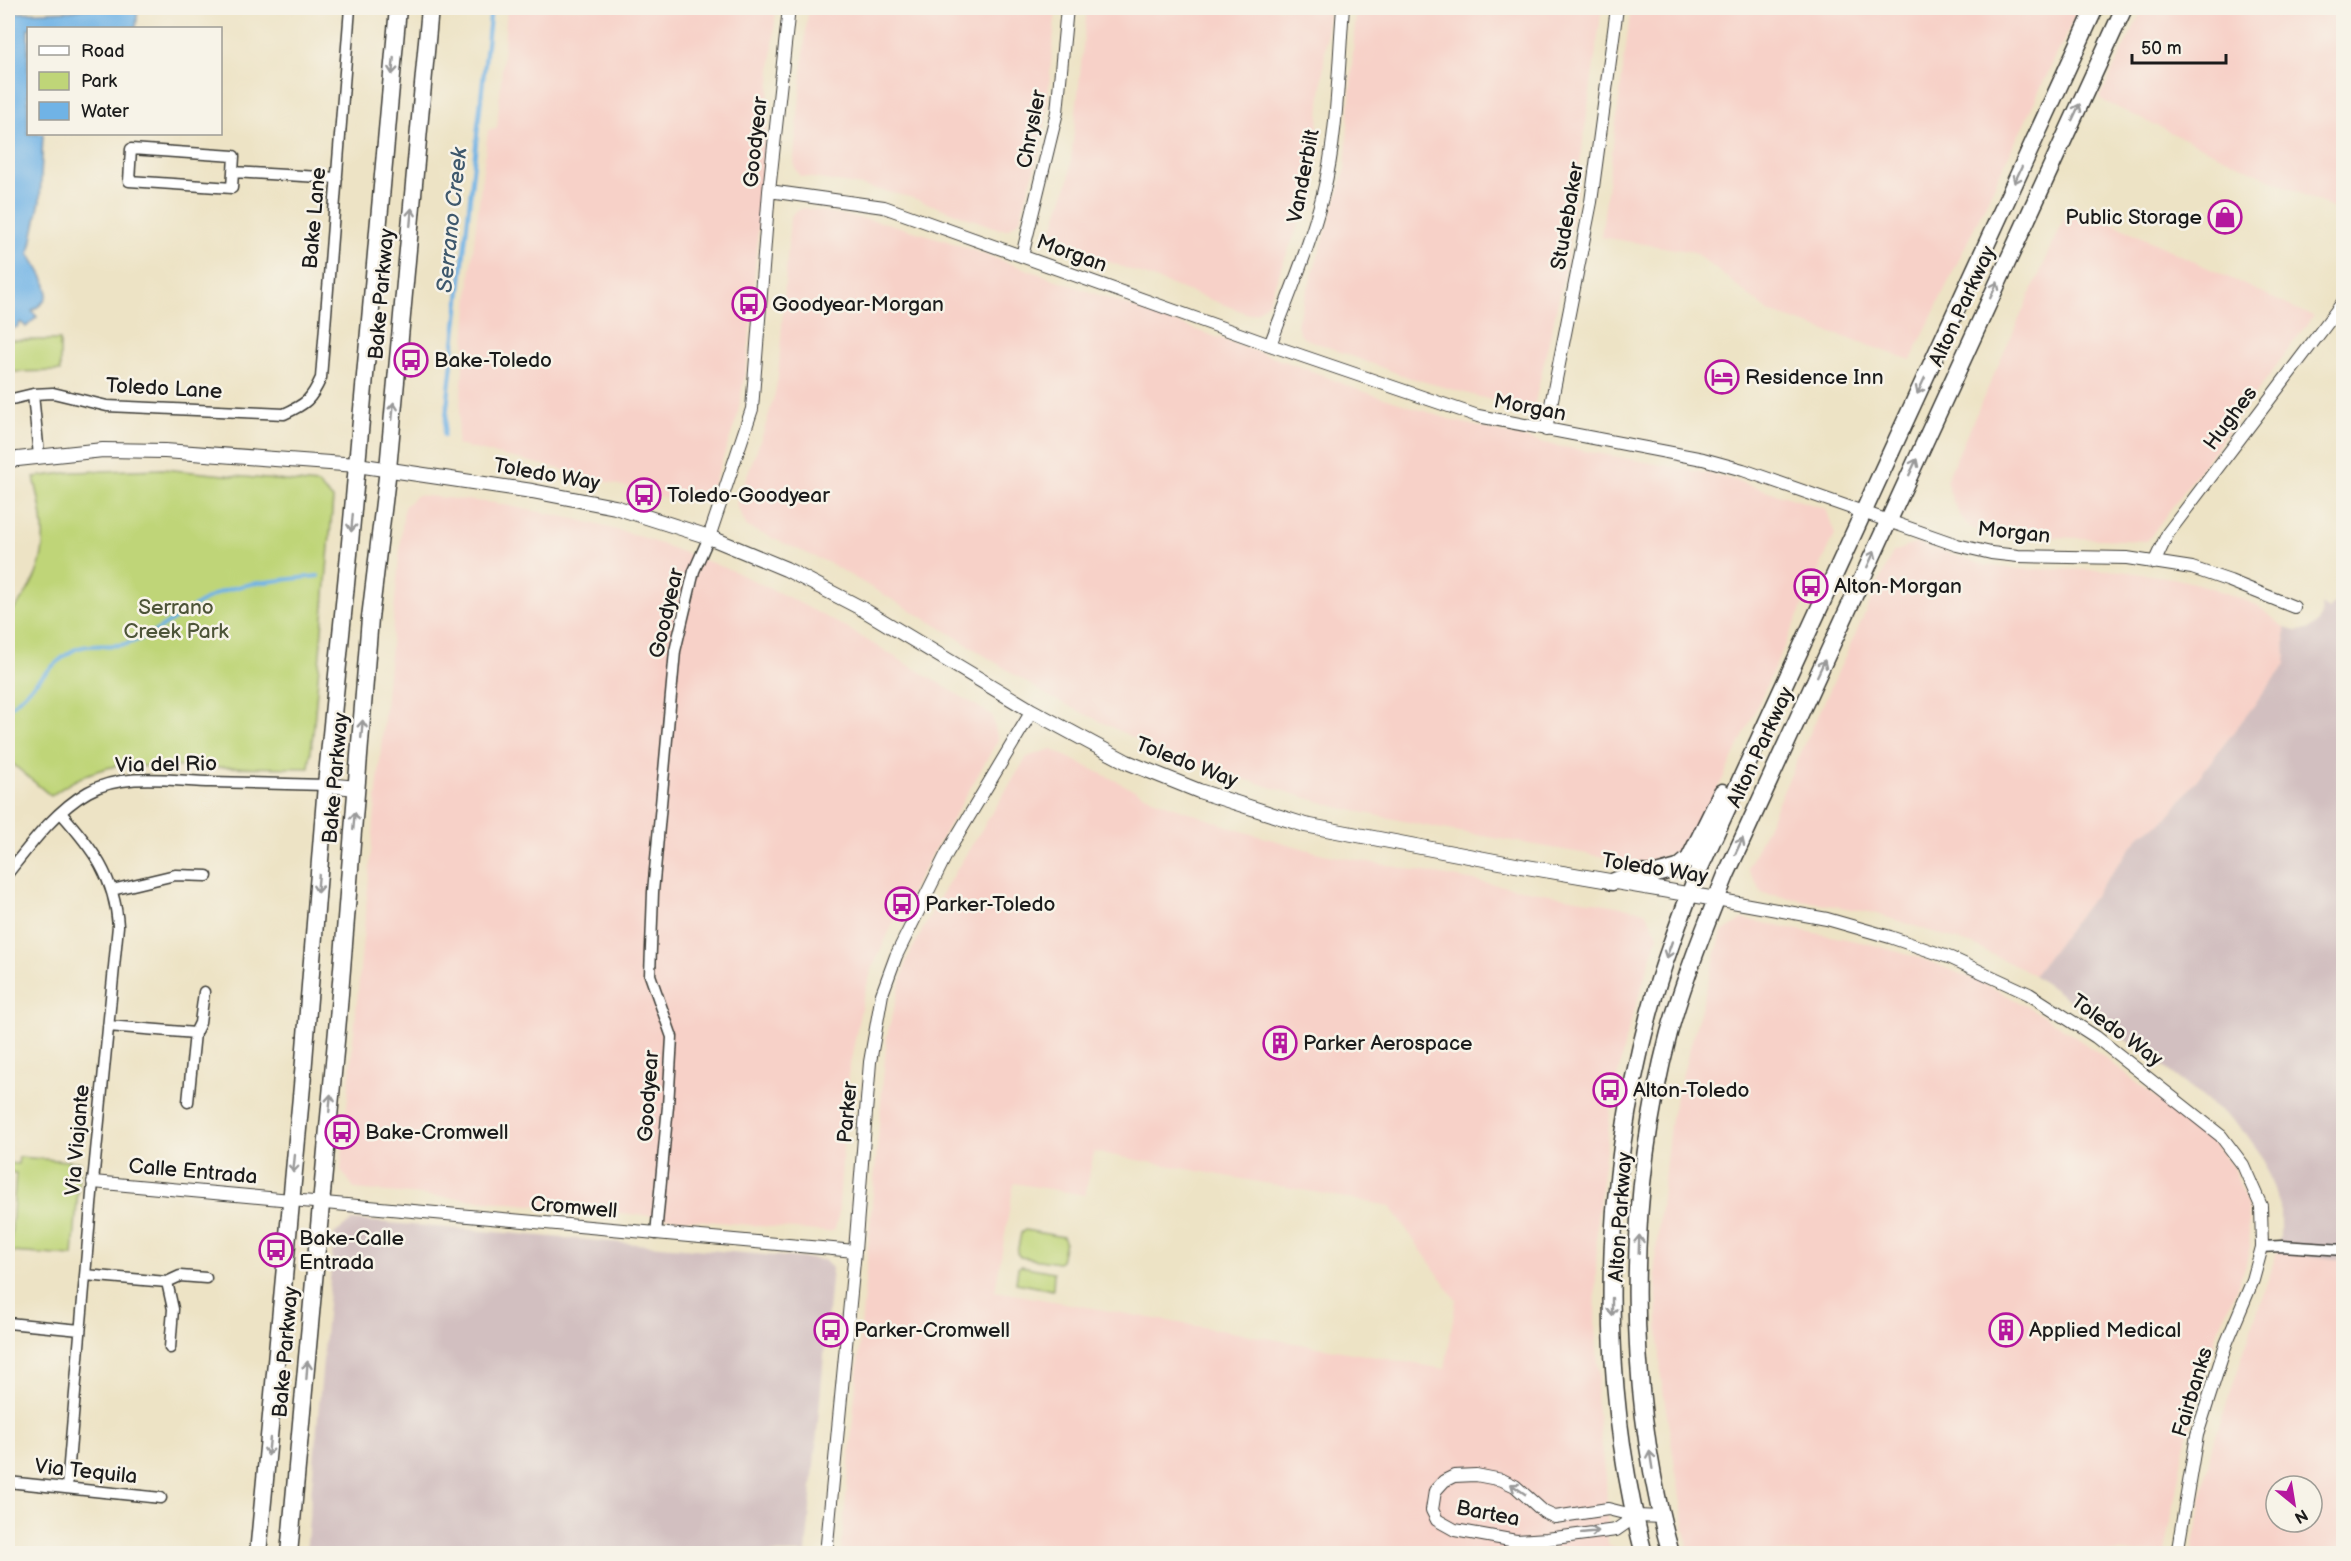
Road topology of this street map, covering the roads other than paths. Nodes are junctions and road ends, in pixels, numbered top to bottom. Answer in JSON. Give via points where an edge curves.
{"nodes":[{"id":1,"x":350,"y":8,"type":"edge"},
{"id":2,"x":398,"y":8,"type":"edge"},
{"id":3,"x":430,"y":8,"type":"edge"},
{"id":4,"x":789,"y":8,"type":"edge"},
{"id":5,"x":1068,"y":8,"type":"edge"},
{"id":6,"x":1343,"y":8,"type":"edge"},
{"id":7,"x":1617,"y":8,"type":"edge"},
{"id":8,"x":2095,"y":8,"type":"edge"},
{"id":9,"x":2124,"y":8,"type":"edge"},
{"id":10,"x":233,"y":172,"type":"junction"},
{"id":11,"x":337,"y":178,"type":"junction"},
{"id":12,"x":769,"y":191,"type":"junction"},
{"id":13,"x":1022,"y":256,"type":"junction"},
{"id":14,"x":2343,"y":301,"type":"edge"},
{"id":15,"x":1270,"y":345,"type":"junction"},
{"id":16,"x":33,"y":394,"type":"junction"},
{"id":17,"x":8,"y":400,"type":"edge"},
{"id":18,"x":284,"y":414,"type":"joint"},
{"id":19,"x":1546,"y":430,"type":"junction"},
{"id":20,"x":39,"y":456,"type":"junction"},
{"id":21,"x":8,"y":460,"type":"edge"},
{"id":22,"x":357,"y":465,"type":"junction"},
{"id":23,"x":388,"y":470,"type":"junction"},
{"id":24,"x":1863,"y":511,"type":"junction"},
{"id":25,"x":1889,"y":520,"type":"junction"},
{"id":26,"x":709,"y":537,"type":"junction"},
{"id":27,"x":2154,"y":563,"type":"junction"},
{"id":28,"x":2294,"y":607,"type":"dead end"},
{"id":29,"x":1032,"y":711,"type":"junction"},
{"id":30,"x":1743,"y":774,"type":"junction"},
{"id":31,"x":326,"y":785,"type":"junction"},
{"id":32,"x":357,"y":788,"type":"junction"},
{"id":33,"x":62,"y":813,"type":"junction"},
{"id":34,"x":8,"y":873,"type":"edge"},
{"id":35,"x":207,"y":876,"type":"dead end"},
{"id":36,"x":1612,"y":882,"type":"junction"},
{"id":37,"x":112,"y":890,"type":"junction"},
{"id":38,"x":1689,"y":895,"type":"junction"},
{"id":39,"x":1716,"y":899,"type":"junction"},
{"id":40,"x":204,"y":993,"type":"dead end"},
{"id":41,"x":108,"y":1026,"type":"junction"},
{"id":42,"x":195,"y":1033,"type":"junction"},
{"id":43,"x":188,"y":1101,"type":"dead end"},
{"id":44,"x":93,"y":1182,"type":"junction"},
{"id":45,"x":290,"y":1200,"type":"junction"},
{"id":46,"x":321,"y":1203,"type":"junction"},
{"id":47,"x":656,"y":1234,"type":"junction"},
{"id":48,"x":2262,"y":1247,"type":"junction"},
{"id":49,"x":2343,"y":1250,"type":"edge"},
{"id":50,"x":855,"y":1251,"type":"junction"},
{"id":51,"x":85,"y":1275,"type":"junction"},
{"id":52,"x":206,"y":1278,"type":"dead end"},
{"id":53,"x":167,"y":1282,"type":"junction"},
{"id":54,"x":8,"y":1323,"type":"edge"},
{"id":55,"x":80,"y":1330,"type":"junction"},
{"id":56,"x":170,"y":1348,"type":"dead end"},
{"id":57,"x":8,"y":1482,"type":"edge"},
{"id":58,"x":67,"y":1487,"type":"junction"},
{"id":59,"x":161,"y":1498,"type":"dead end"},
{"id":60,"x":1636,"y":1516,"type":"junction"},
{"id":61,"x":1663,"y":1517,"type":"junction"},
{"id":62,"x":258,"y":1554,"type":"edge"},
{"id":63,"x":289,"y":1554,"type":"edge"},
{"id":64,"x":826,"y":1554,"type":"edge"},
{"id":65,"x":1644,"y":1554,"type":"edge"},
{"id":66,"x":1671,"y":1554,"type":"edge"},
{"id":67,"x":2177,"y":1554,"type":"edge"}],
"edges":[{"from":1,"to":11,"type":"street","name":"Bake Lane"},
{"from":2,"to":22,"type":"main road","name":"Bake Parkway","one_way":true},
{"from":23,"to":3,"type":"main road","name":"Bake Parkway","one_way":true},
{"from":4,"to":12,"type":"street","name":"Goodyear"},
{"from":5,"to":13,"type":"street","name":"Chrysler","via":[[1057,112]]},
{"from":6,"to":15,"type":"street","name":"Vanderbilt","via":[[1324,192]]},
{"from":7,"to":19,"type":"street","name":"Studebaker","via":[[1591,202]]},
{"from":8,"to":24,"type":"main road","name":"Alton Parkway","one_way":true},
{"from":25,"to":9,"type":"main road","name":"Alton Parkway","one_way":true},
{"from":10,"to":10,"type":"street","via":[[234,156],[131,149],[129,181],[232,188]]},
{"from":10,"to":11,"type":"street"},
{"from":11,"to":18,"type":"street","name":"Bake Lane","via":[[321,378],[305,404]]},
{"from":12,"to":13,"type":"street","name":"Morgan","via":[[884,207]]},
{"from":12,"to":26,"type":"street","name":"Goodyear","via":[[752,409]]},
{"from":13,"to":15,"type":"street","name":"Morgan"},
{"from":14,"to":27,"type":"street","name":"Hughes","via":[[2168,532]]},
{"from":15,"to":19,"type":"street","name":"Morgan","via":[[1478,416]]},
{"from":16,"to":17,"type":"street","name":"Toledo Lane"},
{"from":16,"to":18,"type":"street","name":"Toledo Lane","via":[[53,393],[107,406]]},
{"from":16,"to":20,"type":"street"},
{"from":19,"to":24,"type":"street","name":"Morgan","via":[[1703,459]]},
{"from":20,"to":21,"type":"main road","name":"Toledo Way"},
{"from":20,"to":22,"type":"main road","name":"Toledo Way","via":[[103,450],[165,451]]},
{"from":22,"to":23,"type":"main road","name":"Toledo Way"},
{"from":22,"to":31,"type":"main road","name":"Bake Parkway","one_way":true},
{"from":23,"to":26,"type":"main road","name":"Toledo Way","via":[[615,507]]},
{"from":32,"to":23,"type":"main road","name":"Bake Parkway","one_way":true,"via":[[370,618]]},
{"from":24,"to":25,"type":"street","name":"Morgan"},
{"from":24,"to":30,"type":"main road","name":"Alton Parkway"},
{"from":25,"to":27,"type":"street","name":"Morgan","via":[[1991,553],[2127,558]]},
{"from":39,"to":25,"type":"main road","name":"Alton Parkway","one_way":true},
{"from":26,"to":29,"type":"main road","name":"Toledo Way","via":[[786,569],[859,607]]},
{"from":26,"to":47,"type":"street","name":"Goodyear","via":[[694,572],[675,651],[653,892],[650,975],[672,1037]]},
{"from":27,"to":28,"type":"street","name":"Morgan","via":[[2192,568]]},
{"from":29,"to":36,"type":"main road","name":"Toledo Way","via":[[1127,762],[1275,817],[1346,834]]},
{"from":29,"to":50,"type":"street","name":"Parker","via":[[947,853],[896,956],[882,994],[870,1062]]},
{"from":30,"to":36,"type":"main road","via":[[1725,788],[1684,863],[1668,872],[1635,873]]},
{"from":30,"to":38,"type":"main road","name":"Alton Parkway"},
{"from":31,"to":32,"type":"main road"},
{"from":31,"to":33,"type":"street","name":"Via del Rio","via":[[129,780],[89,792]]},
{"from":31,"to":45,"type":"main road","name":"Bake Parkway","one_way":true},
{"from":46,"to":32,"type":"main road","name":"Bake Parkway","one_way":true},
{"from":33,"to":34,"type":"street","name":"Via del Rio"},
{"from":33,"to":37,"type":"street","name":"Via Viajante","via":[[92,849]]},
{"from":35,"to":37,"type":"street","via":[[175,874]]},
{"from":36,"to":38,"type":"main road","name":"Toledo Way"},
{"from":37,"to":41,"type":"street","name":"Via Viajante","via":[[118,926]]},
{"from":38,"to":39,"type":"main road","name":"Toledo Way"},
{"from":38,"to":60,"type":"main road","name":"Alton Parkway","one_way":true,"via":[[1641,1044],[1628,1104],[1616,1198],[1613,1358],[1628,1487]]},
{"from":39,"to":48,"type":"street","name":"Toledo Way","via":[[1827,919],[1890,937],[1951,958],[2029,994],[2096,1037],[2222,1136],[2243,1165],[2261,1206]]},
{"from":61,"to":39,"type":"main road","name":"Alton Parkway","one_way":true,"via":[[1648,1437],[1639,1351],[1641,1200],[1654,1104],[1669,1034]]},
{"from":40,"to":42,"type":"street"},
{"from":41,"to":42,"type":"street"},
{"from":41,"to":44,"type":"street","name":"Via Viajante"},
{"from":42,"to":43,"type":"street"},
{"from":44,"to":45,"type":"street","name":"Calle Entrada"},
{"from":44,"to":51,"type":"street","name":"Via Viajante"},
{"from":45,"to":46,"type":"street","name":"Cromwell"},
{"from":45,"to":62,"type":"main road","name":"Bake Parkway","one_way":true},
{"from":46,"to":47,"type":"street","name":"Cromwell"},
{"from":63,"to":46,"type":"main road","name":"Bake Parkway","one_way":true},
{"from":47,"to":50,"type":"street","name":"Cromwell"},
{"from":48,"to":49,"type":"street"},
{"from":48,"to":67,"type":"street","name":"Fairbanks","via":[[2197,1435]]},
{"from":50,"to":64,"type":"street","name":"Parker"},
{"from":51,"to":53,"type":"street"},
{"from":51,"to":55,"type":"street","name":"Via Viajante"},
{"from":52,"to":53,"type":"street","via":[[180,1276]]},
{"from":53,"to":56,"type":"street","via":[[173,1309]]},
{"from":54,"to":55,"type":"street"},
{"from":55,"to":58,"type":"street","name":"Via Viajante"},
{"from":57,"to":58,"type":"street","name":"Via Tequila"},
{"from":58,"to":59,"type":"street","name":"Via Tequila"},
{"from":60,"to":60,"type":"street","name":"Bartea","one_way":true,"via":[[1608,1509],[1555,1517],[1515,1486],[1476,1475],[1454,1476],[1444,1481],[1435,1491],[1432,1510],[1437,1520],[1455,1530],[1516,1541],[1616,1530]]},
{"from":60,"to":61,"type":"street","name":"Bartea"},
{"from":60,"to":65,"type":"main road","name":"Alton Parkway"},
{"from":61,"to":66,"type":"main road","name":"Alton Parkway"}]}
